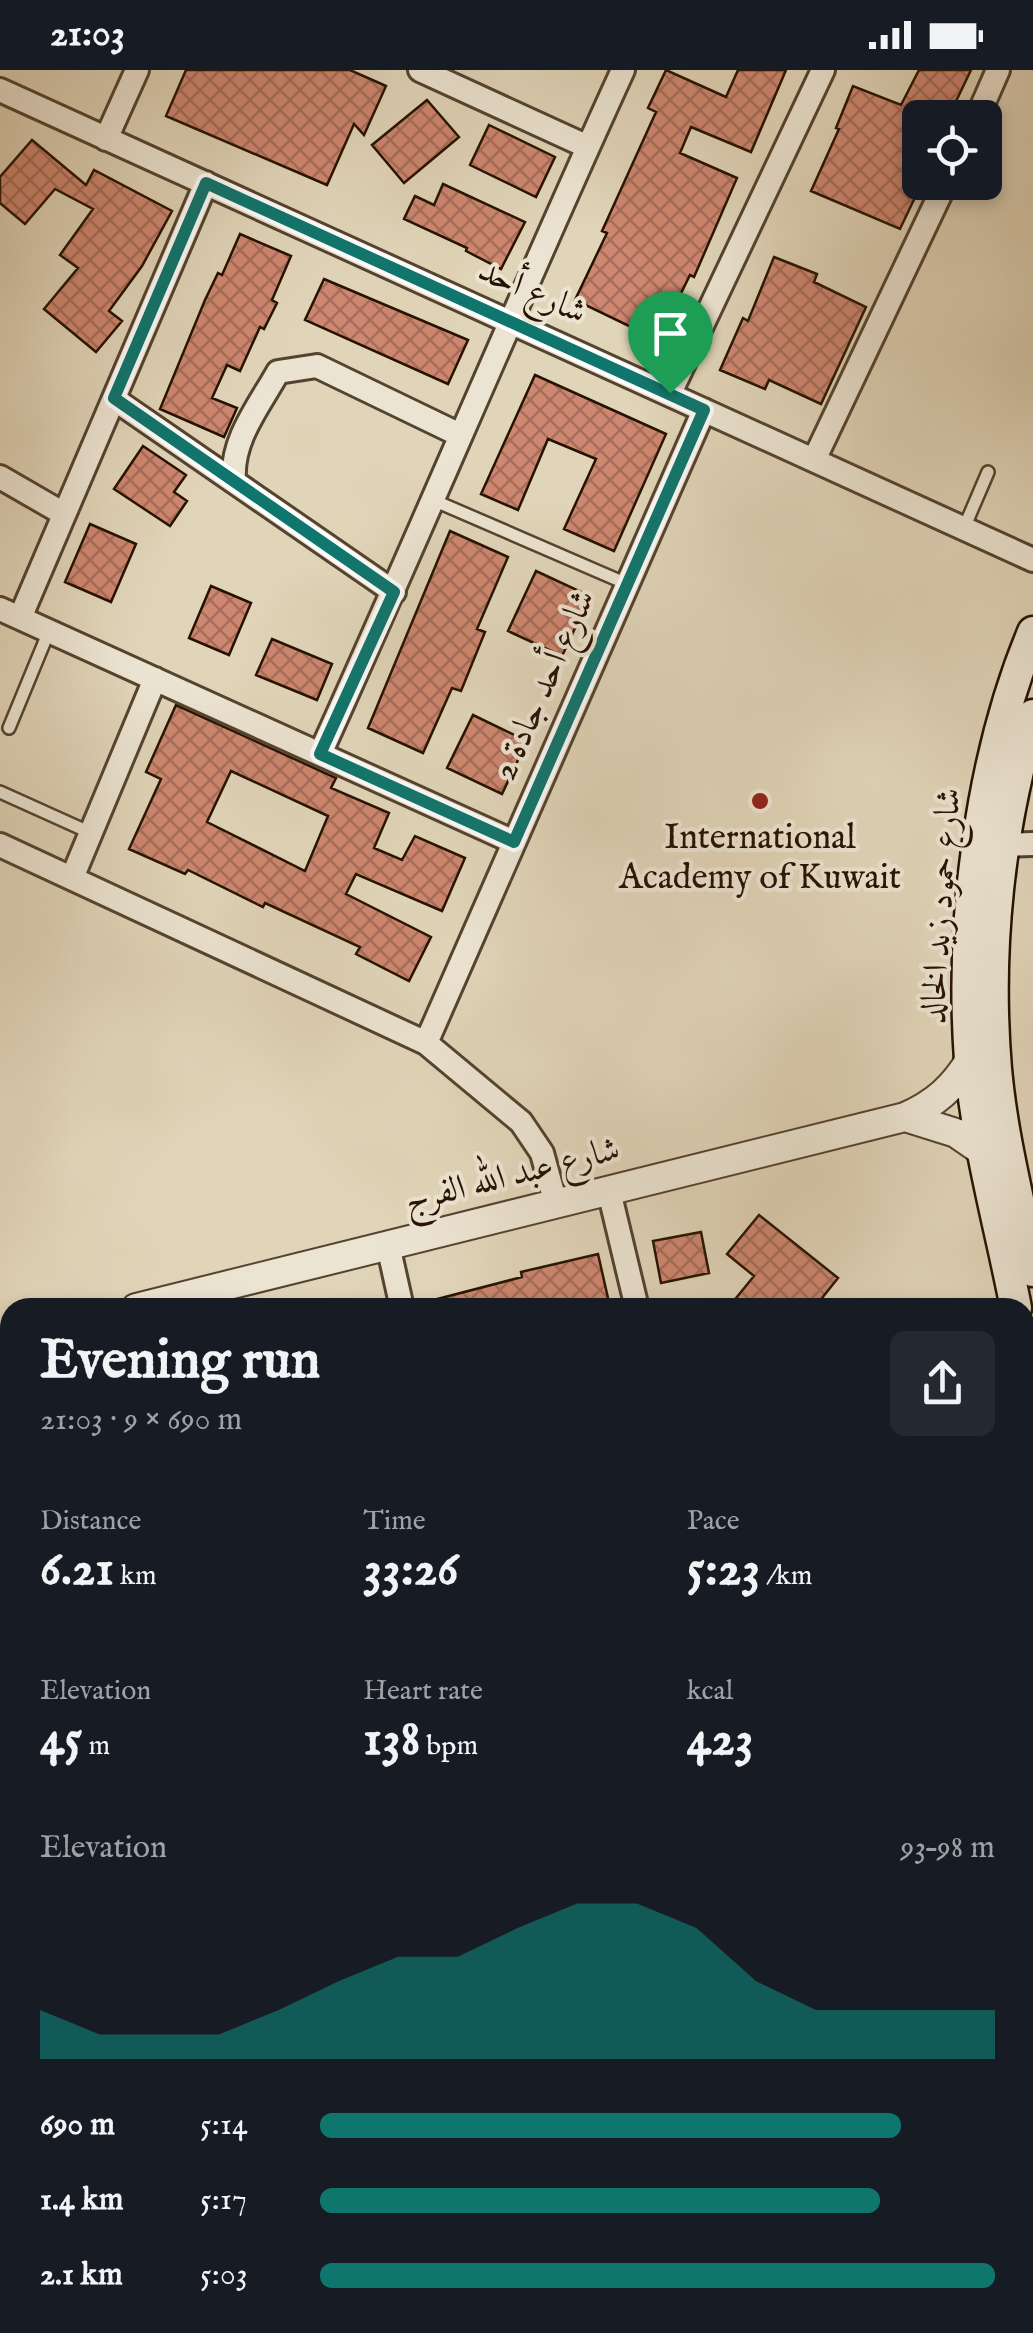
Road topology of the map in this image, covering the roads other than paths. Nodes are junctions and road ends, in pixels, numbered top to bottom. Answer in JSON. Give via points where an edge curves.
{"nodes":[{"id":1,"x":137,"y":70,"type":"edge"},
{"id":2,"x":420,"y":70,"type":"edge"},
{"id":3,"x":623,"y":70,"type":"edge"},
{"id":4,"x":823,"y":70,"type":"edge"},
{"id":5,"x":998,"y":70,"type":"edge"},
{"id":6,"x":0,"y":90,"type":"edge"},
{"id":7,"x":985,"y":100,"type":"edge"},
{"id":8,"x":106,"y":139,"type":"junction"},
{"id":9,"x":588,"y":147,"type":"junction"},
{"id":10,"x":206,"y":183,"type":"junction"},
{"id":11,"x":937,"y":200,"type":"edge"},
{"id":12,"x":509,"y":320,"type":"junction"},
{"id":13,"x":670,"y":393,"type":"junction"},
{"id":14,"x":114,"y":398,"type":"junction"},
{"id":15,"x":704,"y":410,"type":"junction"},
{"id":16,"x":460,"y":435,"type":"junction"},
{"id":17,"x":814,"y":460,"type":"junction"},
{"id":18,"x":988,"y":472,"type":"dead end"},
{"id":19,"x":0,"y":477,"type":"edge"},
{"id":20,"x":234,"y":480,"type":"junction"},
{"id":21,"x":433,"y":500,"type":"junction"},
{"id":22,"x":64,"y":514,"type":"junction"},
{"id":23,"x":964,"y":528,"type":"junction"},
{"id":24,"x":1033,"y":560,"type":"edge"},
{"id":25,"x":627,"y":584,"type":"junction"},
{"id":26,"x":394,"y":592,"type":"junction"},
{"id":27,"x":10,"y":614,"type":"edge"},
{"id":28,"x":49,"y":631,"type":"junction"},
{"id":29,"x":1033,"y":632,"type":"edge"},
{"id":30,"x":155,"y":679,"type":"junction"},
{"id":31,"x":1033,"y":715,"type":"edge"},
{"id":32,"x":9,"y":728,"type":"dead end"},
{"id":33,"x":320,"y":754,"type":"junction"},
{"id":34,"x":0,"y":792,"type":"edge"},
{"id":35,"x":91,"y":833,"type":"junction"},
{"id":36,"x":514,"y":842,"type":"junction"},
{"id":37,"x":0,"y":844,"type":"edge"},
{"id":38,"x":1019,"y":845,"type":"edge"},
{"id":39,"x":72,"y":878,"type":"junction"},
{"id":40,"x":426,"y":1042,"type":"junction"},
{"id":41,"x":970,"y":1060,"type":"junction"},
{"id":42,"x":905,"y":1117,"type":"junction"},
{"id":43,"x":985,"y":1152,"type":"junction"},
{"id":44,"x":609,"y":1191,"type":"junction"},
{"id":45,"x":556,"y":1204,"type":"junction"},
{"id":46,"x":388,"y":1245,"type":"junction"},
{"id":47,"x":1033,"y":1271,"type":"edge"},
{"id":48,"x":176,"y":1298,"type":"edge"},
{"id":49,"x":400,"y":1298,"type":"edge"},
{"id":50,"x":635,"y":1298,"type":"edge"},
{"id":51,"x":1014,"y":1298,"type":"edge"}],
"edges":[{"from":1,"to":8,"type":"street"},
{"from":2,"to":9,"type":"street"},
{"from":3,"to":9,"type":"street"},
{"from":4,"to":13,"type":"street"},
{"from":5,"to":7,"type":"street"},
{"from":6,"to":8,"type":"street","name":"شارع أحد"},
{"from":8,"to":10,"type":"street","name":"شارع أحد"},
{"from":9,"to":12,"type":"street"},
{"from":10,"to":12,"type":"street","name":"شارع أحد"},
{"from":10,"to":14,"type":"street"},
{"from":11,"to":17,"type":"street"},
{"from":12,"to":13,"type":"street","name":"شارع أحد"},
{"from":12,"to":16,"type":"street"},
{"from":13,"to":15,"type":"street","name":"شارع أحد"},
{"from":14,"to":20,"type":"street"},
{"from":14,"to":22,"type":"street"},
{"from":15,"to":17,"type":"street","name":"شارع أحد"},
{"from":15,"to":25,"type":"street","name":"شارع أحد جادة 2"},
{"from":16,"to":20,"type":"street","via":[[317,366],[296,368],[278,372],[236,445]]},
{"from":16,"to":21,"type":"street"},
{"from":17,"to":23,"type":"street","name":"شارع أحد"},
{"from":18,"to":23,"type":"lane"},
{"from":19,"to":22,"type":"street"},
{"from":20,"to":26,"type":"street"},
{"from":21,"to":25,"type":"lane"},
{"from":21,"to":26,"type":"street"},
{"from":22,"to":27,"type":"street"},
{"from":23,"to":24,"type":"street","name":"شارع أحد"},
{"from":25,"to":36,"type":"street","name":"شارع أحد جادة 2"},
{"from":26,"to":33,"type":"street"},
{"from":27,"to":28,"type":"street"},
{"from":28,"to":30,"type":"street"},
{"from":28,"to":32,"type":"lane"},
{"from":29,"to":41,"type":"main road","name":"شارع حمود زيد الخالد","via":[[992,755],[977,848]]},
{"from":30,"to":33,"type":"street"},
{"from":30,"to":35,"type":"street"},
{"from":31,"to":38,"type":"main road","name":"شارع حمود زيد الخالد","via":[[1016,769]]},
{"from":33,"to":36,"type":"street"},
{"from":34,"to":35,"type":"lane"},
{"from":35,"to":39,"type":"street"},
{"from":36,"to":40,"type":"street","name":"شارع أحد جادة 2"},
{"from":37,"to":39,"type":"street"},
{"from":38,"to":47,"type":"main road","name":"شارع حمود زيد الخالد","via":[[994,930],[996,1069]]},
{"from":39,"to":40,"type":"street"},
{"from":40,"to":45,"type":"street","via":[[521,1122],[542,1153]]},
{"from":41,"to":42,"type":"street","name":"شارع عبد الله الفرج","via":[[950,1089]]},
{"from":41,"to":43,"type":"main road","name":"شارع حمود زيد الخالد"},
{"from":42,"to":43,"type":"street"},
{"from":42,"to":44,"type":"street","name":"شارع عبد الله الفرج"},
{"from":43,"to":51,"type":"main road","name":"شارع حمود زيد الخالد"},
{"from":44,"to":45,"type":"street","name":"شارع عبد الله الفرج"},
{"from":44,"to":50,"type":"street"},
{"from":45,"to":46,"type":"street","name":"شارع عبد الله الفرج"},
{"from":46,"to":48,"type":"street","name":"شارع عبد الله الفرج"},
{"from":46,"to":49,"type":"street"}]}
